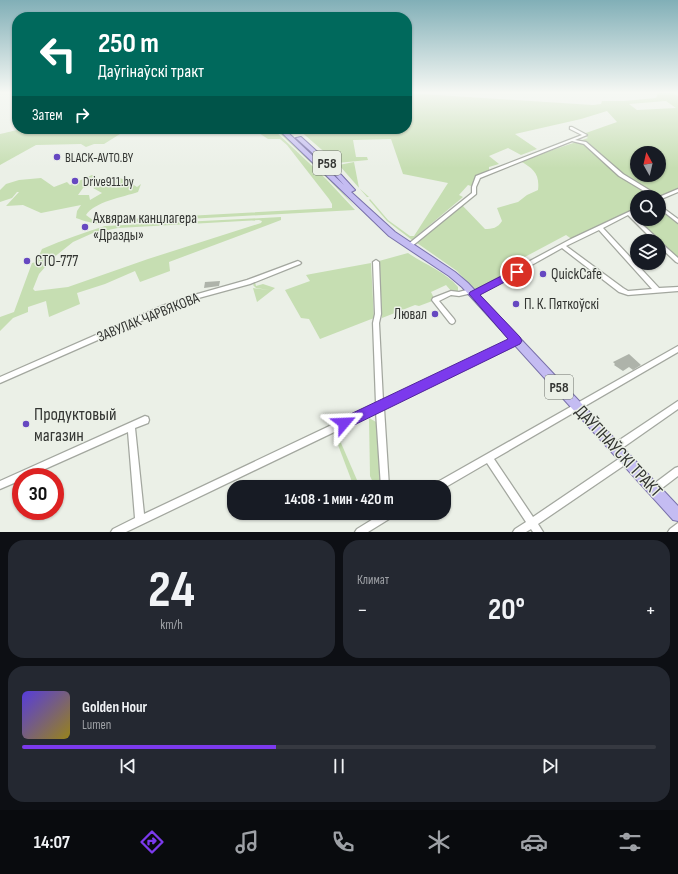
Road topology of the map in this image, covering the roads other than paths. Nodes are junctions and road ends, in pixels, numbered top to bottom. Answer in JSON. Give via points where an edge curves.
{"nodes":[{"id":1,"x":571,"y":128,"type":"dead end"},
{"id":2,"x":286,"y":134,"type":"edge"},
{"id":3,"x":295,"y":134,"type":"edge"},
{"id":4,"x":572,"y":141,"type":"junction"},
{"id":5,"x":646,"y":190,"type":"edge"},
{"id":6,"x":678,"y":190,"type":"edge"},
{"id":7,"x":666,"y":195,"type":"edge"},
{"id":8,"x":367,"y":210,"type":"junction"},
{"id":9,"x":666,"y":212,"type":"edge"},
{"id":10,"x":628,"y":213,"type":"joint"},
{"id":11,"x":678,"y":221,"type":"edge"},
{"id":12,"x":599,"y":227,"type":"junction"},
{"id":13,"x":650,"y":234,"type":"edge"},
{"id":14,"x":409,"y":246,"type":"junction"},
{"id":15,"x":563,"y":246,"type":"junction"},
{"id":16,"x":666,"y":250,"type":"edge"},
{"id":17,"x":678,"y":261,"type":"edge"},
{"id":18,"x":376,"y":262,"type":"dead end"},
{"id":19,"x":298,"y":263,"type":"dead end"},
{"id":20,"x":678,"y":289,"type":"edge"},
{"id":21,"x":658,"y":291,"type":"junction"},
{"id":22,"x":472,"y":292,"type":"junction"},
{"id":23,"x":452,"y":322,"type":"dead end"},
{"id":24,"x":516,"y":341,"type":"junction"},
{"id":25,"x":678,"y":349,"type":"edge"},
{"id":26,"x":0,"y":380,"type":"edge"},
{"id":27,"x":678,"y":405,"type":"edge"},
{"id":28,"x":379,"y":406,"type":"junction"},
{"id":29,"x":578,"y":407,"type":"junction"},
{"id":30,"x":145,"y":420,"type":"dead end"},
{"id":31,"x":132,"y":427,"type":"junction"},
{"id":32,"x":616,"y":448,"type":"junction"},
{"id":33,"x":488,"y":458,"type":"junction"},
{"id":34,"x":626,"y":459,"type":"junction"},
{"id":35,"x":678,"y":471,"type":"edge"},
{"id":36,"x":384,"y":480,"type":"edge"},
{"id":37,"x":449,"y":480,"type":"edge"},
{"id":38,"x":0,"y":485,"type":"edge"},
{"id":39,"x":654,"y":489,"type":"junction"},
{"id":40,"x":678,"y":515,"type":"edge"},
{"id":41,"x":140,"y":520,"type":"junction"},
{"id":42,"x":378,"y":520,"type":"edge"},
{"id":43,"x":532,"y":523,"type":"junction"},
{"id":44,"x":678,"y":528,"type":"edge"},
{"id":45,"x":371,"y":529,"type":"edge"},
{"id":46,"x":116,"y":532,"type":"edge"},
{"id":47,"x":360,"y":532,"type":"edge"},
{"id":48,"x":518,"y":532,"type":"edge"},
{"id":49,"x":538,"y":532,"type":"edge"},
{"id":50,"x":672,"y":532,"type":"edge"}],
"edges":[{"from":1,"to":4,"type":"street","via":[[585,135]]},
{"from":2,"to":8,"type":"main road","name":"ДАЎГІНАЎСКІ ТРАКТ","number":"Р58"},
{"from":3,"to":8,"type":"main road","name":"ДАЎГІНАЎСКІ ТРАКТ","number":"Р58","via":[[331,166]]},
{"from":4,"to":5,"type":"street","via":[[585,143],[621,175]]},
{"from":4,"to":14,"type":"street","via":[[478,177],[474,193]]},
{"from":6,"to":7,"type":"street"},
{"from":8,"to":14,"type":"main road","name":"ДАЎГІНАЎСКІ ТРАКТ","number":"Р58"},
{"from":9,"to":11,"type":"street"},
{"from":10,"to":12,"type":"street"},
{"from":10,"to":13,"type":"street"},
{"from":12,"to":15,"type":"street"},
{"from":12,"to":21,"type":"street"},
{"from":14,"to":22,"type":"main road","name":"ДАЎГІНАЎСКІ ТРАКТ","number":"Р58","via":[[452,274]]},
{"from":15,"to":21,"type":"street","via":[[621,290],[634,294]]},
{"from":15,"to":22,"type":"street"},
{"from":16,"to":17,"type":"street"},
{"from":18,"to":28,"type":"street"},
{"from":19,"to":26,"type":"street","name":"ЗАВУЛАК ЧАРВЯКОВА","via":[[248,282],[164,308]]},
{"from":20,"to":21,"type":"street"},
{"from":22,"to":23,"type":"street","via":[[451,293],[435,300]]},
{"from":22,"to":24,"type":"main road","name":"ДАЎГІНАЎСКІ ТРАКТ","number":"Р58"},
{"from":24,"to":28,"type":"street"},
{"from":24,"to":29,"type":"main road","name":"ДАЎГІНАЎСКІ ТРАКТ","number":"Р58"},
{"from":25,"to":29,"type":"street"},
{"from":27,"to":32,"type":"street"},
{"from":28,"to":36,"type":"street"},
{"from":28,"to":41,"type":"street"},
{"from":29,"to":32,"type":"main road","name":"ДАЎГІНАЎСКІ ТРАКТ","number":"Р58"},
{"from":29,"to":33,"type":"street"},
{"from":30,"to":31,"type":"street"},
{"from":31,"to":38,"type":"street"},
{"from":31,"to":41,"type":"street"},
{"from":32,"to":34,"type":"main road","name":"ДАЎГІНАЎСКІ ТРАКТ","number":"Р58"},
{"from":33,"to":37,"type":"street"},
{"from":33,"to":43,"type":"street"},
{"from":34,"to":39,"type":"main road","name":"ДАЎГІНАЎСКІ ТРАКТ","number":"Р58"},
{"from":34,"to":43,"type":"street"},
{"from":35,"to":39,"type":"street"},
{"from":39,"to":40,"type":"main road","name":"ДАЎГІНАЎСКІ ТРАКТ","number":"Р58"},
{"from":41,"to":46,"type":"street"},
{"from":42,"to":45,"type":"street"},
{"from":43,"to":48,"type":"street"},
{"from":43,"to":49,"type":"street"},
{"from":44,"to":50,"type":"street"},
{"from":45,"to":47,"type":"street"}]}
